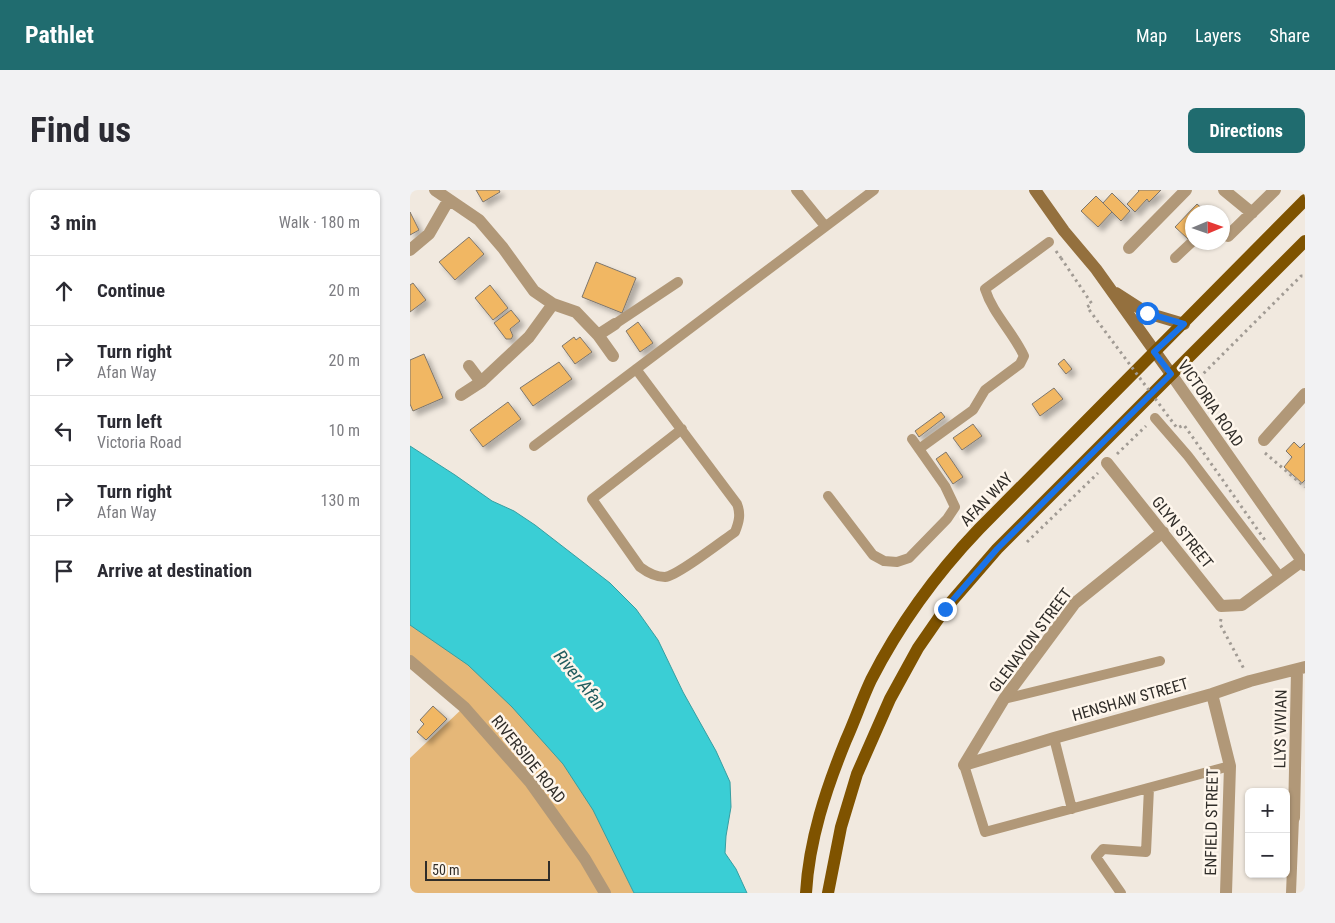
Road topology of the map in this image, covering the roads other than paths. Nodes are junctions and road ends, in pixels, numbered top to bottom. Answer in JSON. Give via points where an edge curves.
{"nodes":[{"id":1,"x":435,"y":190,"type":"edge"},
{"id":2,"x":796,"y":190,"type":"edge"},
{"id":3,"x":874,"y":190,"type":"edge"},
{"id":4,"x":1035,"y":190,"type":"edge"},
{"id":5,"x":1186,"y":190,"type":"edge"},
{"id":6,"x":1224,"y":190,"type":"edge"},
{"id":7,"x":1275,"y":190,"type":"edge"},
{"id":8,"x":1305,"y":200,"type":"edge"},
{"id":9,"x":448,"y":201,"type":"junction"},
{"id":10,"x":1252,"y":213,"type":"junction"},
{"id":11,"x":825,"y":226,"type":"junction"},
{"id":12,"x":1230,"y":233,"type":"edge"},
{"id":13,"x":1305,"y":241,"type":"edge"},
{"id":14,"x":1050,"y":242,"type":"dead end"},
{"id":15,"x":1129,"y":248,"type":"dead end"},
{"id":16,"x":1185,"y":249,"type":"edge"},
{"id":17,"x":410,"y":250,"type":"edge"},
{"id":18,"x":1175,"y":258,"type":"dead end"},
{"id":19,"x":678,"y":282,"type":"dead end"},
{"id":20,"x":1112,"y":290,"type":"junction"},
{"id":21,"x":553,"y":304,"type":"junction"},
{"id":22,"x":615,"y":324,"type":"joint"},
{"id":23,"x":1184,"y":324,"type":"junction"},
{"id":24,"x":598,"y":335,"type":"junction"},
{"id":25,"x":1154,"y":352,"type":"junction"},
{"id":26,"x":613,"y":356,"type":"dead end"},
{"id":27,"x":469,"y":366,"type":"dead end"},
{"id":28,"x":636,"y":368,"type":"junction"},
{"id":29,"x":1171,"y":374,"type":"junction"},
{"id":30,"x":480,"y":382,"type":"junction"},
{"id":31,"x":1305,"y":394,"type":"edge"},
{"id":32,"x":461,"y":395,"type":"dead end"},
{"id":33,"x":1155,"y":418,"type":"dead end"},
{"id":34,"x":682,"y":430,"type":"junction"},
{"id":35,"x":912,"y":439,"type":"dead end"},
{"id":36,"x":1264,"y":440,"type":"road end"},
{"id":37,"x":534,"y":446,"type":"dead end"},
{"id":38,"x":919,"y":449,"type":"junction"},
{"id":39,"x":1107,"y":463,"type":"dead end"},
{"id":40,"x":828,"y":496,"type":"dead end"},
{"id":41,"x":1162,"y":532,"type":"junction"},
{"id":42,"x":1304,"y":563,"type":"edge"},
{"id":43,"x":1280,"y":577,"type":"junction"},
{"id":44,"x":410,"y":661,"type":"edge"},
{"id":45,"x":1160,"y":661,"type":"dead end"},
{"id":46,"x":1301,"y":668,"type":"edge"},
{"id":47,"x":1212,"y":694,"type":"junction"},
{"id":48,"x":1004,"y":699,"type":"junction"},
{"id":49,"x":1054,"y":738,"type":"junction"},
{"id":50,"x":964,"y":765,"type":"junction"},
{"id":51,"x":1230,"y":766,"type":"junction"},
{"id":52,"x":1149,"y":788,"type":"junction"},
{"id":53,"x":1072,"y":809,"type":"junction"},
{"id":54,"x":1294,"y":818,"type":"joint"},
{"id":55,"x":605,"y":893,"type":"edge"},
{"id":56,"x":806,"y":893,"type":"edge"},
{"id":57,"x":828,"y":893,"type":"edge"},
{"id":58,"x":1120,"y":893,"type":"edge"},
{"id":59,"x":1226,"y":893,"type":"edge"},
{"id":60,"x":1291,"y":893,"type":"edge"}],
"edges":[{"from":1,"to":9,"type":"street"},
{"from":2,"to":11,"type":"lane"},
{"from":3,"to":11,"type":"lane"},
{"from":4,"to":20,"type":"street","name":"VICTORIA ROAD"},
{"from":5,"to":15,"type":"street"},
{"from":6,"to":10,"type":"street"},
{"from":7,"to":10,"type":"street"},
{"from":8,"to":23,"type":"main road","name":"AFAN WAY"},
{"from":9,"to":17,"type":"street","via":[[428,234]]},
{"from":9,"to":21,"type":"street","via":[[478,220],[534,291]]},
{"from":10,"to":12,"type":"street"},
{"from":11,"to":28,"type":"lane"},
{"from":13,"to":29,"type":"main road"},
{"from":14,"to":38,"type":"lane","via":[[985,289],[990,302],[1018,343],[1024,356],[1020,364],[985,390],[973,410]]},
{"from":16,"to":18,"type":"lane"},
{"from":19,"to":22,"type":"lane"},
{"from":20,"to":23,"type":"street","via":[[1147,313]]},
{"from":20,"to":25,"type":"street","name":"VICTORIA ROAD"},
{"from":21,"to":24,"type":"street","via":[[576,312]]},
{"from":21,"to":30,"type":"street","via":[[529,337]]},
{"from":22,"to":24,"type":"street"},
{"from":23,"to":25,"type":"main road","name":"AFAN WAY"},
{"from":24,"to":26,"type":"street"},
{"from":25,"to":29,"type":"street","name":"VICTORIA ROAD"},
{"from":25,"to":56,"type":"main road","name":"AFAN WAY","via":[[957,553],[900,631],[871,680],[833,772],[817,821]]},
{"from":27,"to":30,"type":"street"},
{"from":28,"to":34,"type":"lane"},
{"from":28,"to":37,"type":"lane"},
{"from":29,"to":42,"type":"street","name":"VICTORIA ROAD"},
{"from":29,"to":57,"type":"main road","via":[[997,549],[945,609],[918,648],[890,699],[857,774],[841,827]]},
{"from":30,"to":32,"type":"street"},
{"from":31,"to":36,"type":"street"},
{"from":33,"to":43,"type":"lane","via":[[1196,466]]},
{"from":34,"to":34,"type":"lane","via":[[737,504],[740,518],[735,532],[672,576],[656,576],[640,566],[592,499]]},
{"from":35,"to":38,"type":"lane"},
{"from":38,"to":40,"type":"lane","via":[[945,486],[955,507],[909,558],[897,562],[884,561],[873,555]]},
{"from":39,"to":41,"type":"street","name":"GLYN STREET"},
{"from":41,"to":43,"type":"street","name":"GLYN STREET","via":[[1221,606],[1242,605]]},
{"from":41,"to":48,"type":"street","name":"GLENAVON STREET","via":[[1075,603]]},
{"from":42,"to":43,"type":"street"},
{"from":44,"to":55,"type":"street","name":"RIVERSIDE ROAD","via":[[464,707],[530,782],[585,858]]},
{"from":45,"to":48,"type":"lane"},
{"from":46,"to":47,"type":"street","name":"HENSHAW STREET"},
{"from":46,"to":54,"type":"street","name":"LLYS VIVIAN"},
{"from":47,"to":49,"type":"street","name":"HENSHAW STREET"},
{"from":47,"to":51,"type":"street","name":"ENFIELD STREET"},
{"from":48,"to":50,"type":"street","name":"GLENAVON STREET"},
{"from":49,"to":50,"type":"street","name":"HENSHAW STREET"},
{"from":49,"to":53,"type":"lane"},
{"from":50,"to":53,"type":"lane","via":[[985,832]]},
{"from":51,"to":52,"type":"lane"},
{"from":51,"to":59,"type":"street","name":"ENFIELD STREET"},
{"from":52,"to":53,"type":"lane"},
{"from":52,"to":58,"type":"lane","via":[[1146,852],[1103,849],[1096,857]]},
{"from":54,"to":60,"type":"lane"}]}
